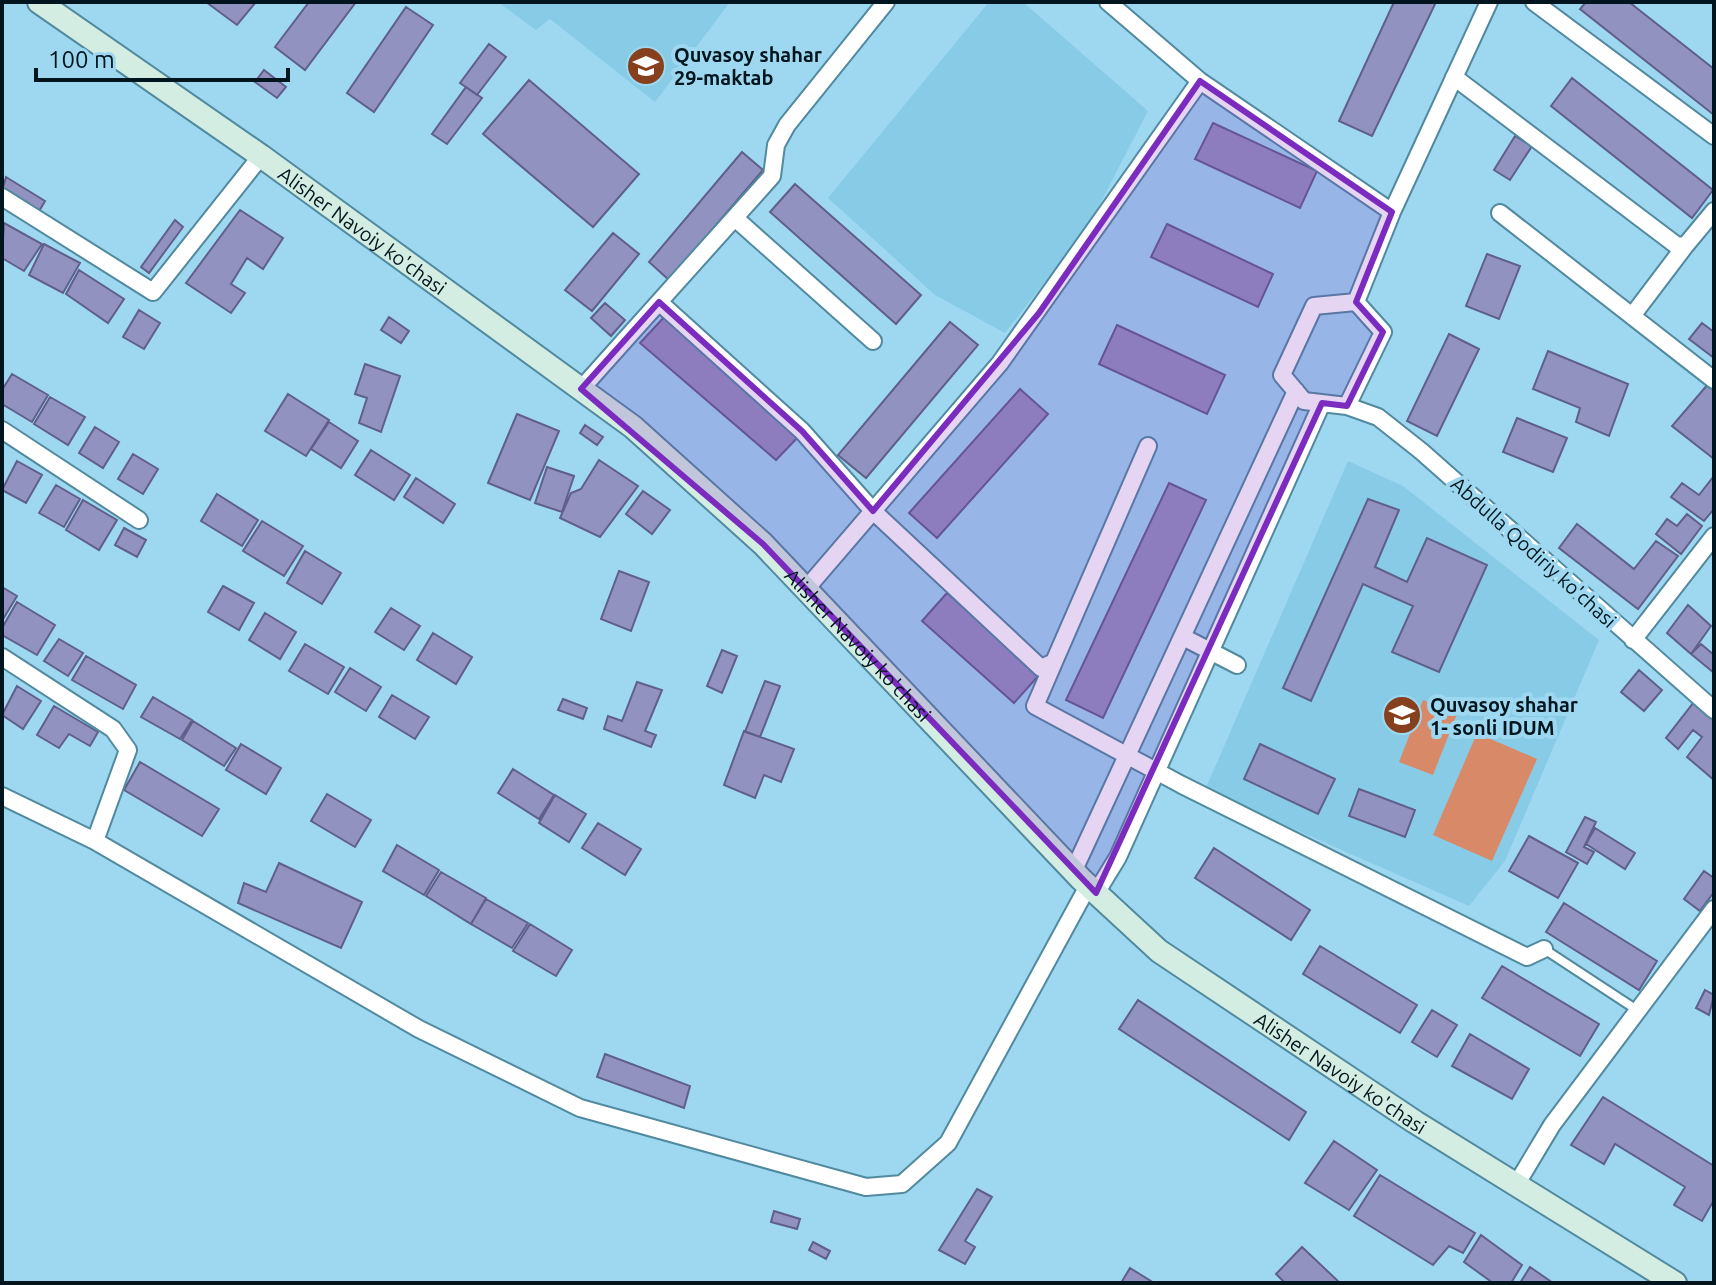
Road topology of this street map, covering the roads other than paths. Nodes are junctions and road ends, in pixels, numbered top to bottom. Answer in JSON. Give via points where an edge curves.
{"nodes":[{"id":1,"x":39,"y":2,"type":"edge"},
{"id":2,"x":886,"y":2,"type":"edge"},
{"id":3,"x":1108,"y":2,"type":"edge"},
{"id":4,"x":1489,"y":2,"type":"edge"},
{"id":5,"x":1534,"y":2,"type":"edge"},
{"id":6,"x":1454,"y":77,"type":"junction"},
{"id":7,"x":1200,"y":81,"type":"junction"},
{"id":8,"x":1714,"y":136,"type":"edge"},
{"id":9,"x":261,"y":156,"type":"junction"},
{"id":10,"x":2,"y":197,"type":"edge"},
{"id":11,"x":1714,"y":211,"type":"edge"},
{"id":12,"x":1392,"y":212,"type":"junction"},
{"id":13,"x":1500,"y":213,"type":"dead end"},
{"id":14,"x":736,"y":219,"type":"junction"},
{"id":15,"x":1685,"y":246,"type":"junction"},
{"id":16,"x":659,"y":302,"type":"junction"},
{"id":17,"x":1356,"y":302,"type":"junction"},
{"id":18,"x":1632,"y":316,"type":"junction"},
{"id":19,"x":873,"y":341,"type":"dead end"},
{"id":20,"x":1714,"y":380,"type":"edge"},
{"id":21,"x":581,"y":389,"type":"junction"},
{"id":22,"x":1296,"y":391,"type":"junction"},
{"id":23,"x":1322,"y":403,"type":"junction"},
{"id":24,"x":1347,"y":406,"type":"junction"},
{"id":25,"x":2,"y":430,"type":"edge"},
{"id":26,"x":1148,"y":446,"type":"dead end"},
{"id":27,"x":873,"y":511,"type":"junction"},
{"id":28,"x":139,"y":520,"type":"dead end"},
{"id":29,"x":1714,"y":536,"type":"edge"},
{"id":30,"x":806,"y":589,"type":"junction"},
{"id":31,"x":1183,"y":637,"type":"junction"},
{"id":32,"x":1633,"y":640,"type":"junction"},
{"id":33,"x":1210,"y":652,"type":"junction"},
{"id":34,"x":2,"y":657,"type":"edge"},
{"id":35,"x":1054,"y":662,"type":"junction"},
{"id":36,"x":1237,"y":665,"type":"dead end"},
{"id":37,"x":1714,"y":710,"type":"edge"},
{"id":38,"x":1128,"y":755,"type":"junction"},
{"id":39,"x":1156,"y":772,"type":"junction"},
{"id":40,"x":2,"y":796,"type":"edge"},
{"id":41,"x":95,"y":841,"type":"junction"},
{"id":42,"x":1086,"y":884,"type":"junction"},
{"id":43,"x":1714,"y":909,"type":"edge"},
{"id":44,"x":1544,"y":949,"type":"joint"},
{"id":45,"x":1638,"y":1010,"type":"junction"},
{"id":46,"x":1516,"y":1185,"type":"junction"},
{"id":47,"x":1675,"y":1283,"type":"edge"}],
"edges":[{"from":1,"to":9,"type":"street","name":"Alisher Navoiy ko'chasi"},
{"from":2,"to":14,"type":"street","via":[[787,125],[776,145],[772,176]]},
{"from":3,"to":7,"type":"street"},
{"from":4,"to":6,"type":"street"},
{"from":5,"to":8,"type":"street"},
{"from":6,"to":12,"type":"street"},
{"from":6,"to":15,"type":"street","via":[[1676,245]]},
{"from":7,"to":12,"type":"street"},
{"from":7,"to":27,"type":"street","via":[[1039,313]]},
{"from":9,"to":10,"type":"street","via":[[153,292]]},
{"from":9,"to":21,"type":"street","name":"Alisher Navoiy ko'chasi"},
{"from":11,"to":15,"type":"street"},
{"from":12,"to":17,"type":"street"},
{"from":13,"to":18,"type":"street"},
{"from":14,"to":16,"type":"street"},
{"from":14,"to":19,"type":"street"},
{"from":15,"to":18,"type":"street"},
{"from":16,"to":21,"type":"street"},
{"from":16,"to":27,"type":"street","via":[[802,431]]},
{"from":17,"to":22,"type":"street","via":[[1314,306],[1282,375]]},
{"from":17,"to":24,"type":"street","via":[[1383,332]]},
{"from":18,"to":20,"type":"street"},
{"from":21,"to":30,"type":"street","name":"Alisher Navoiy ko'chasi","via":[[633,427]]},
{"from":22,"to":23,"type":"street","via":[[1304,401]]},
{"from":22,"to":31,"type":"street"},
{"from":23,"to":24,"type":"street"},
{"from":23,"to":33,"type":"street"},
{"from":24,"to":32,"type":"street","name":"Abdulla Qodiriy ko'chasi","via":[[1378,417],[1421,451]]},
{"from":25,"to":28,"type":"street"},
{"from":26,"to":35,"type":"street"},
{"from":27,"to":30,"type":"street"},
{"from":27,"to":35,"type":"street","via":[[1031,661],[1041,668]]},
{"from":29,"to":32,"type":"street"},
{"from":30,"to":42,"type":"street","name":"Alisher Navoiy ko'chasi"},
{"from":31,"to":33,"type":"street"},
{"from":31,"to":38,"type":"street"},
{"from":32,"to":37,"type":"street","name":"Abdulla Qodiriy ko'chasi"},
{"from":33,"to":36,"type":"street"},
{"from":33,"to":39,"type":"street"},
{"from":34,"to":41,"type":"street","via":[[113,729],[128,750]]},
{"from":35,"to":38,"type":"street","via":[[1035,706]]},
{"from":38,"to":39,"type":"street"},
{"from":38,"to":42,"type":"street"},
{"from":39,"to":42,"type":"street","via":[[1118,857]]},
{"from":39,"to":44,"type":"street","via":[[1527,957]]},
{"from":40,"to":41,"type":"street"},
{"from":41,"to":42,"type":"street","via":[[419,1029],[580,1108],[866,1187],[902,1184],[948,1143]]},
{"from":42,"to":46,"type":"street","name":"Alisher Navoiy ko'chasi","via":[[1159,951]]},
{"from":43,"to":45,"type":"street"},
{"from":44,"to":45,"type":"lane"},
{"from":45,"to":46,"type":"street","via":[[1552,1125]]},
{"from":46,"to":47,"type":"street","name":"Alisher Navoiy ko'chasi"}]}
